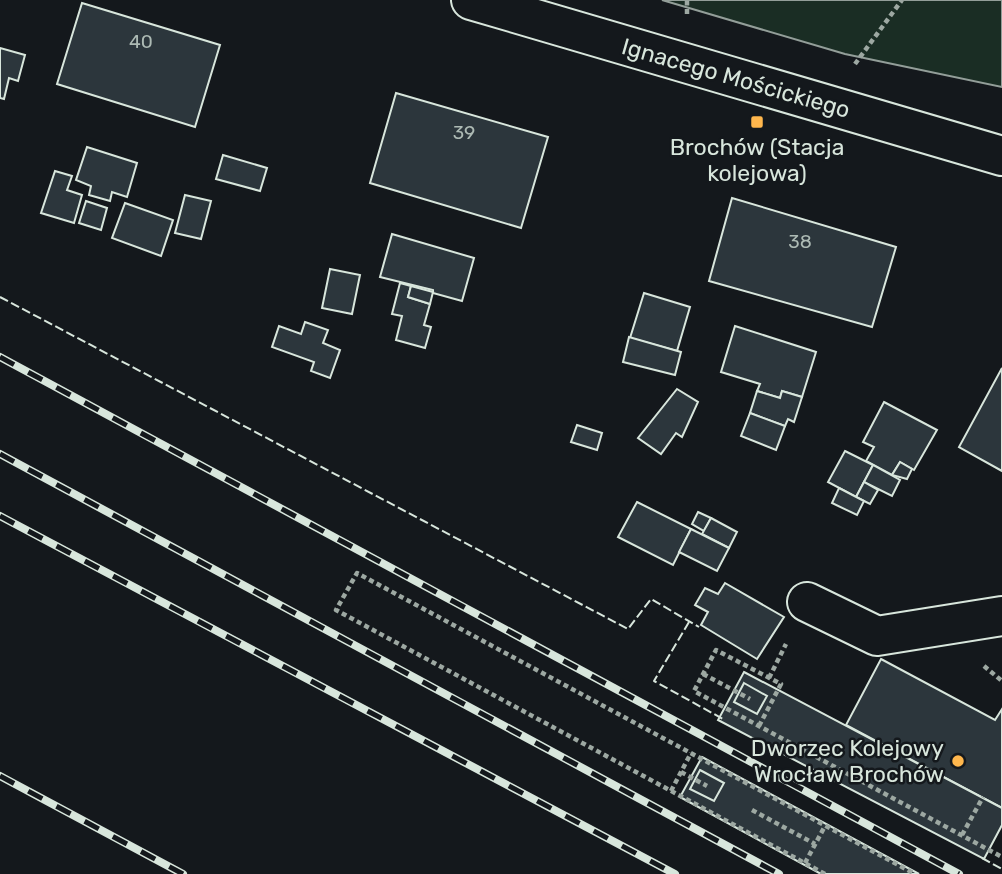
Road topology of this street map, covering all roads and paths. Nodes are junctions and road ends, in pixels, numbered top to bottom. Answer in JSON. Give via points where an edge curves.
{"nodes":[{"id":1,"x":471,"y":0,"type":"edge"},
{"id":2,"x":687,"y":0,"type":"edge"},
{"id":3,"x":902,"y":0,"type":"edge"},
{"id":4,"x":687,"y":22,"type":"dead end"},
{"id":5,"x":832,"y":106,"type":"junction"},
{"id":6,"x":1002,"y":156,"type":"edge"},
{"id":7,"x":807,"y":602,"type":"dead end"},
{"id":8,"x":1002,"y":616,"type":"edge"},
{"id":9,"x":975,"y":659,"type":"dead end"},
{"id":10,"x":703,"y":674,"type":"junction"},
{"id":11,"x":1002,"y":681,"type":"edge"},
{"id":12,"x":750,"y":699,"type":"dead end"},
{"id":13,"x":759,"y":726,"type":"junction"},
{"id":14,"x":691,"y":753,"type":"junction"},
{"id":15,"x":681,"y":772,"type":"junction"},
{"id":16,"x":707,"y":786,"type":"dead end"},
{"id":17,"x":671,"y":791,"type":"junction"},
{"id":18,"x":983,"y":797,"type":"dead end"},
{"id":19,"x":752,"y":810,"type":"dead end"},
{"id":20,"x":825,"y":826,"type":"junction"},
{"id":21,"x":962,"y":835,"type":"junction"},
{"id":22,"x":816,"y":844,"type":"junction"},
{"id":23,"x":1002,"y":857,"type":"edge"},
{"id":24,"x":805,"y":863,"type":"junction"},
{"id":25,"x":825,"y":874,"type":"edge"},
{"id":26,"x":915,"y":874,"type":"edge"}],
"edges":[{"from":1,"to":5,"type":"street","name":"Ignacego Mościckiego"},
{"from":2,"to":4,"type":"path"},
{"from":3,"to":5,"type":"path","via":[[850,71]]},
{"from":5,"to":6,"type":"street","name":"Ignacego Mościckiego"},
{"from":7,"to":8,"type":"street","via":[[877,636]]},
{"from":9,"to":11,"type":"path"},
{"from":10,"to":12,"type":"path"},
{"from":10,"to":13,"type":"path","via":[[694,691]]},
{"from":10,"to":13,"type":"path","via":[[716,650],[781,684]]},
{"from":13,"to":21,"type":"path"},
{"from":14,"to":15,"type":"path"},
{"from":14,"to":17,"type":"path","via":[[357,573],[336,610]]},
{"from":14,"to":20,"type":"path"},
{"from":15,"to":16,"type":"path"},
{"from":15,"to":17,"type":"path"},
{"from":17,"to":24,"type":"path"},
{"from":18,"to":21,"type":"path"},
{"from":19,"to":22,"type":"path"},
{"from":20,"to":22,"type":"path"},
{"from":20,"to":26,"type":"path"},
{"from":21,"to":23,"type":"path"},
{"from":22,"to":24,"type":"path"},
{"from":24,"to":25,"type":"path"}]}
